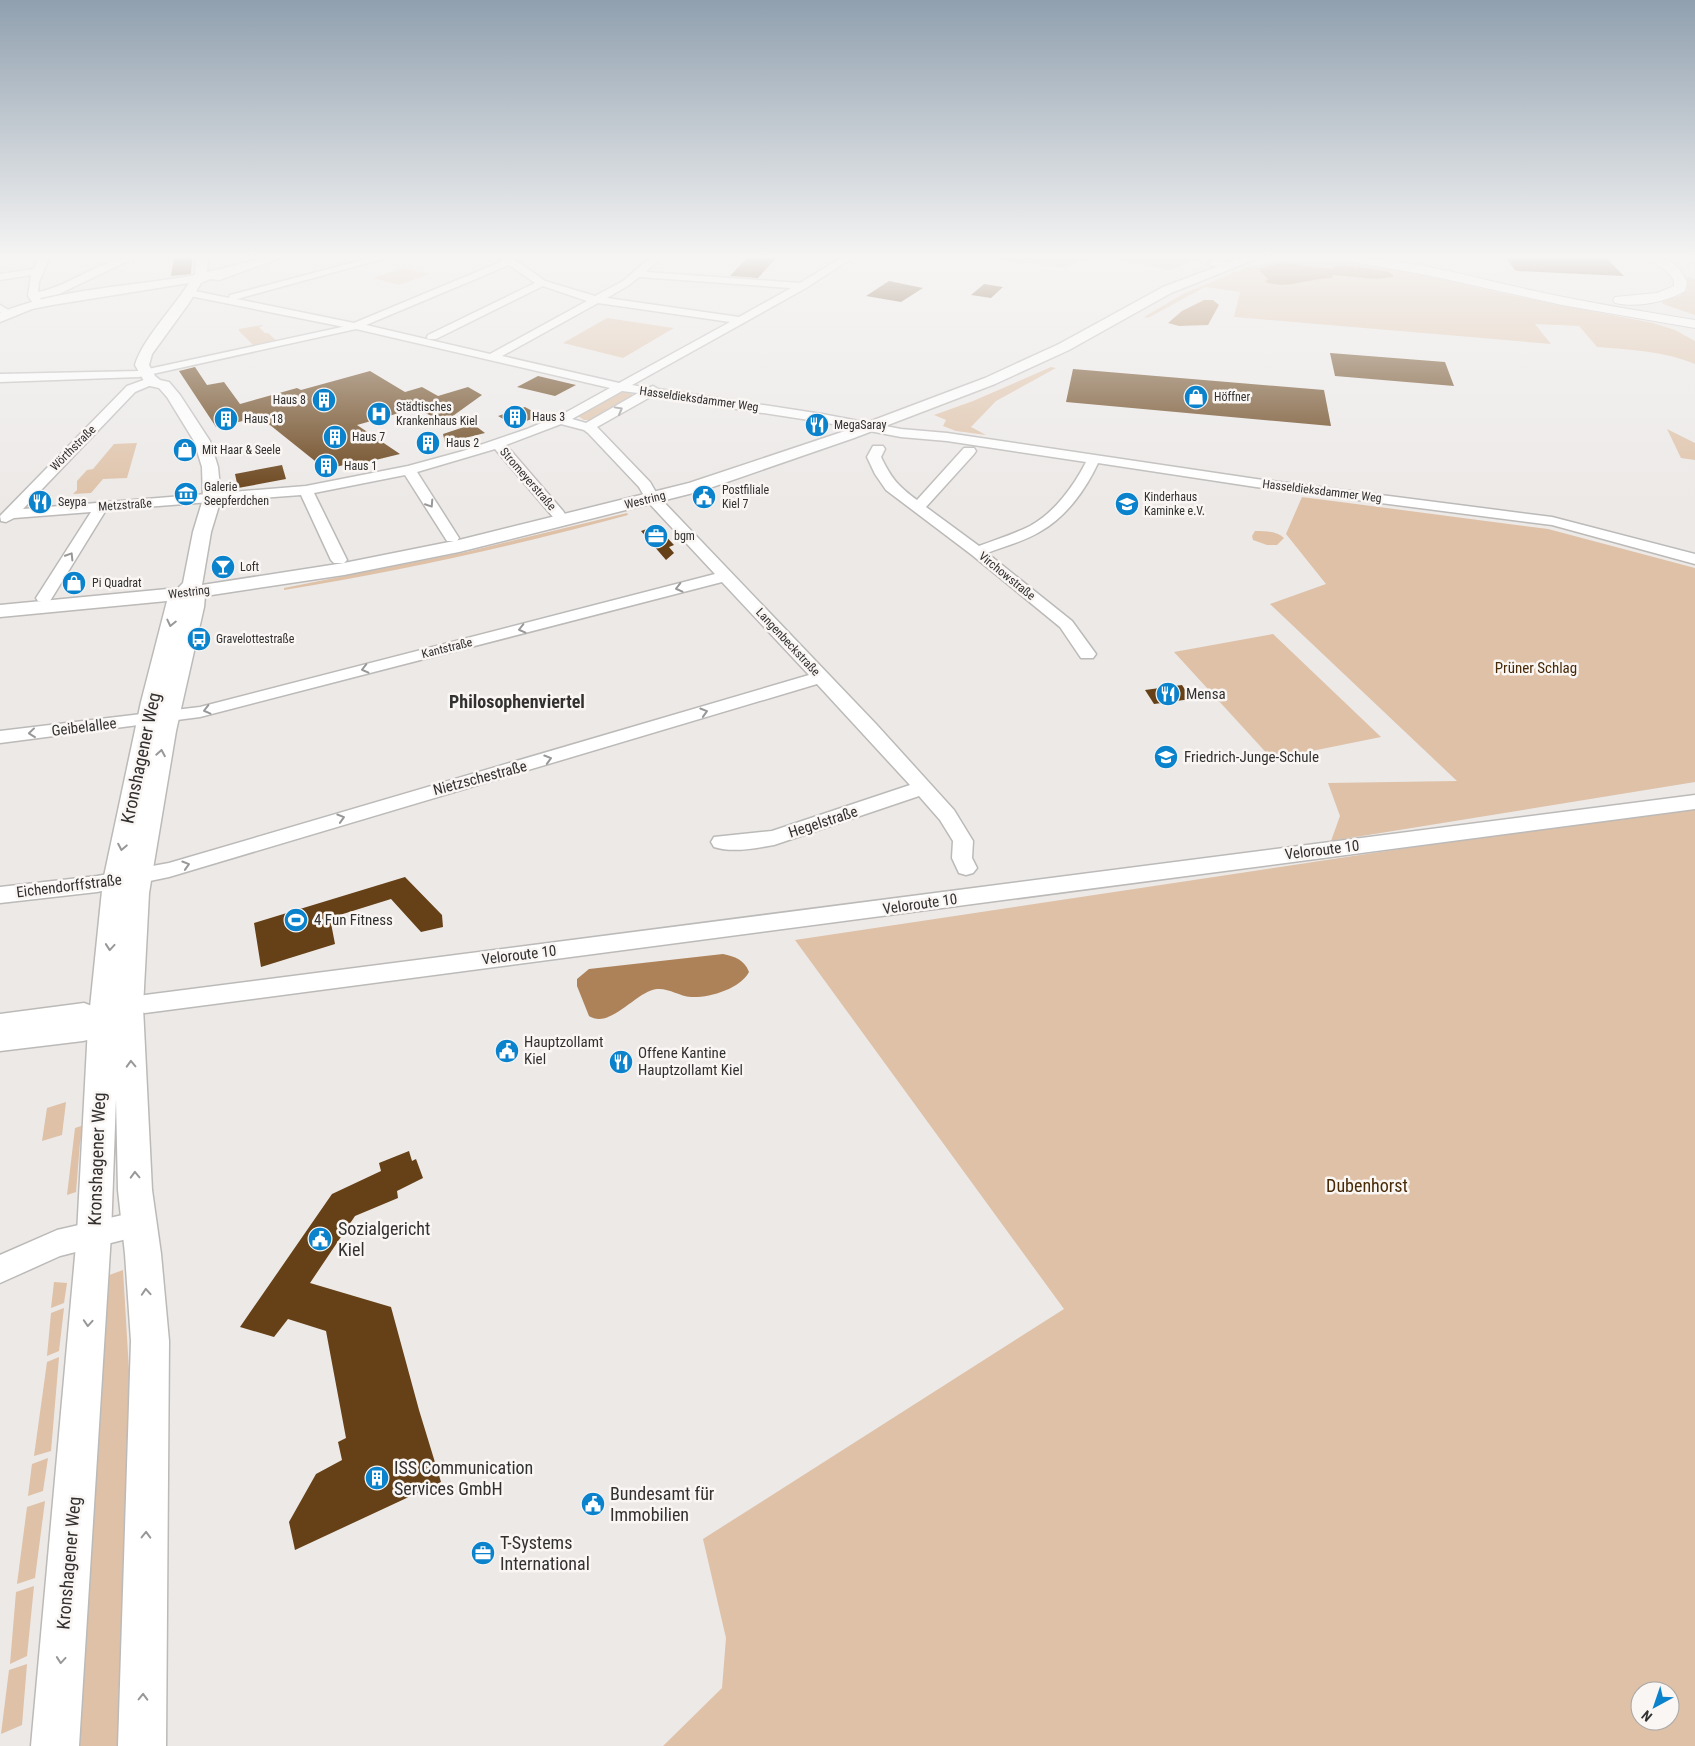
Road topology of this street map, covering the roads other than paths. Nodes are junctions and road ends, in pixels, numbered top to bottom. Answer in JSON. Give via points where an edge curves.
{"nodes":[{"id":1,"x":157,"y":339,"type":"edge"},
{"id":2,"x":167,"y":339,"type":"edge"},
{"id":3,"x":307,"y":339,"type":"edge"},
{"id":4,"x":420,"y":339,"type":"edge"},
{"id":5,"x":443,"y":339,"type":"edge"},
{"id":6,"x":526,"y":339,"type":"edge"},
{"id":7,"x":707,"y":339,"type":"edge"},
{"id":8,"x":1060,"y":339,"type":"edge"},
{"id":9,"x":502,"y":353,"type":"junction"},
{"id":10,"x":491,"y":358,"type":"junction"},
{"id":11,"x":155,"y":377,"type":"junction"},
{"id":12,"x":0,"y":378,"type":"edge"},
{"id":13,"x":625,"y":385,"type":"junction"},
{"id":14,"x":654,"y":389,"type":"junction"},
{"id":15,"x":560,"y":420,"type":"junction"},
{"id":16,"x":867,"y":423,"type":"junction"},
{"id":17,"x":588,"y":427,"type":"junction"},
{"id":18,"x":498,"y":444,"type":"junction"},
{"id":19,"x":878,"y":449,"type":"dead end"},
{"id":20,"x":969,"y":451,"type":"dead end"},
{"id":21,"x":1094,"y":458,"type":"junction"},
{"id":22,"x":409,"y":470,"type":"junction"},
{"id":23,"x":306,"y":490,"type":"junction"},
{"id":24,"x":650,"y":494,"type":"junction"},
{"id":25,"x":212,"y":499,"type":"junction"},
{"id":26,"x":101,"y":506,"type":"junction"},
{"id":27,"x":918,"y":508,"type":"junction"},
{"id":28,"x":558,"y":514,"type":"junction"},
{"id":29,"x":5,"y":519,"type":"edge"},
{"id":30,"x":452,"y":538,"type":"junction"},
{"id":31,"x":977,"y":552,"type":"junction"},
{"id":32,"x":1695,"y":559,"type":"edge"},
{"id":33,"x":339,"y":560,"type":"junction"},
{"id":34,"x":727,"y":576,"type":"junction"},
{"id":35,"x":191,"y":590,"type":"junction"},
{"id":36,"x":44,"y":598,"type":"junction"},
{"id":37,"x":0,"y":602,"type":"edge"},
{"id":38,"x":0,"y":611,"type":"edge"},
{"id":39,"x":1088,"y":654,"type":"dead end"},
{"id":40,"x":821,"y":677,"type":"junction"},
{"id":41,"x":158,"y":718,"type":"junction"},
{"id":42,"x":0,"y":737,"type":"edge"},
{"id":43,"x":922,"y":788,"type":"junction"},
{"id":44,"x":1695,"y":802,"type":"edge"},
{"id":45,"x":721,"y":842,"type":"dead end"},
{"id":46,"x":966,"y":868,"type":"dead end"},
{"id":47,"x":127,"y":879,"type":"junction"},
{"id":48,"x":10,"y":893,"type":"edge"},
{"id":49,"x":146,"y":1004,"type":"dead end"},
{"id":50,"x":93,"y":1020,"type":"junction"},
{"id":51,"x":0,"y":1024,"type":"edge"},
{"id":52,"x":0,"y":1041,"type":"edge"},
{"id":53,"x":140,"y":1224,"type":"junction"},
{"id":54,"x":94,"y":1234,"type":"junction"},
{"id":55,"x":0,"y":1269,"type":"edge"},
{"id":56,"x":55,"y":1746,"type":"edge"},
{"id":57,"x":142,"y":1746,"type":"edge"}],
"edges":[{"from":1,"to":11,"type":"main road","via":[[145,354],[142,365]]},
{"from":2,"to":11,"type":"main road"},
{"from":3,"to":11,"type":"street"},
{"from":4,"to":10,"type":"street","name":"Hasseldieksdammer Weg"},
{"from":5,"to":9,"type":"street","name":"Hasseldieksdammer Weg"},
{"from":6,"to":9,"type":"street"},
{"from":7,"to":13,"type":"street","name":"Metzstraße"},
{"from":8,"to":16,"type":"main road","name":"Westring"},
{"from":9,"to":10,"type":"street"},
{"from":9,"to":13,"type":"street","name":"Hasseldieksdammer Weg"},
{"from":10,"to":13,"type":"street","name":"Hasseldieksdammer Weg"},
{"from":11,"to":12,"type":"street"},
{"from":11,"to":25,"type":"main road","name":"Kronshagener Weg","via":[[176,400],[202,441],[210,467]]},
{"from":11,"to":29,"type":"street","name":"Wörthstraße","via":[[131,389]]},
{"from":13,"to":14,"type":"street","name":"Hasseldieksdammer Weg"},
{"from":13,"to":15,"type":"street","name":"Metzstraße"},
{"from":14,"to":16,"type":"street","name":"Hasseldieksdammer Weg"},
{"from":17,"to":14,"type":"street","one_way":true},
{"from":15,"to":17,"type":"street"},
{"from":15,"to":18,"type":"street","name":"Metzstraße"},
{"from":16,"to":21,"type":"street","name":"Hasseldieksdammer Weg","via":[[908,434]]},
{"from":16,"to":24,"type":"main road","name":"Westring","via":[[748,470]]},
{"from":17,"to":24,"type":"street","name":"Langenbeckstraße"},
{"from":18,"to":22,"type":"street","name":"Metzstraße"},
{"from":18,"to":28,"type":"street","name":"Stromeyerstraße"},
{"from":19,"to":27,"type":"street","name":"Virchowstraße","via":[[874,457],[884,477],[891,487]]},
{"from":20,"to":27,"type":"street"},
{"from":21,"to":31,"type":"street","via":[[1066,502],[1044,523]]},
{"from":21,"to":32,"type":"street","name":"Hasseldieksdammer Weg","via":[[1552,522]]},
{"from":22,"to":23,"type":"street","name":"Metzstraße"},
{"from":22,"to":30,"type":"street","one_way":true},
{"from":23,"to":25,"type":"street","name":"Metzstraße"},
{"from":23,"to":33,"type":"street"},
{"from":24,"to":28,"type":"main road","name":"Westring"},
{"from":24,"to":34,"type":"street","name":"Langenbeckstraße"},
{"from":24,"to":35,"type":"main road","name":"Westring","via":[[459,546],[344,569]]},
{"from":25,"to":26,"type":"street","name":"Metzstraße"},
{"from":25,"to":35,"type":"main road","name":"Kronshagener Weg"},
{"from":26,"to":29,"type":"street","name":"Metzstraße"},
{"from":36,"to":26,"type":"street","one_way":true},
{"from":27,"to":31,"type":"street","name":"Virchowstraße"},
{"from":28,"to":30,"type":"main road","name":"Westring"},
{"from":30,"to":33,"type":"main road","name":"Westring"},
{"from":31,"to":39,"type":"street","name":"Virchowstraße","via":[[1066,624]]},
{"from":33,"to":35,"type":"main road","name":"Westring"},
{"from":34,"to":40,"type":"street","name":"Langenbeckstraße"},
{"from":34,"to":41,"type":"street","name":"Kantstraße","one_way":true,"via":[[209,709]]},
{"from":35,"to":36,"type":"main road","name":"Westring"},
{"from":35,"to":38,"type":"main road","name":"Westring"},
{"from":35,"to":41,"type":"main road","name":"Kronshagener Weg","via":[[175,604]]},
{"from":36,"to":37,"type":"main road","name":"Westring"},
{"from":40,"to":43,"type":"street","name":"Langenbeckstraße"},
{"from":47,"to":40,"type":"street","name":"Nietzschestraße","one_way":true,"via":[[169,870]]},
{"from":41,"to":42,"type":"street","name":"Geibelallee","one_way":true},
{"from":41,"to":47,"type":"main road","name":"Kronshagener Weg"},
{"from":43,"to":45,"type":"street","name":"Hegelstraße","via":[[774,838]]},
{"from":43,"to":46,"type":"street","name":"Langenbeckstraße","via":[[959,832]]},
{"from":44,"to":49,"type":"street","name":"Veloroute 10"},
{"from":47,"to":48,"type":"street","name":"Eichendorffstraße"},
{"from":47,"to":50,"type":"main road","name":"Kronshagener Weg","one_way":true},
{"from":53,"to":47,"type":"main road","name":"Kronshagener Weg","one_way":true,"via":[[135,1190],[128,1007],[135,901]]},
{"from":50,"to":51,"type":"street"},
{"from":50,"to":52,"type":"street","via":[[84,1031]]},
{"from":50,"to":54,"type":"main road","name":"Kronshagener Weg"},
{"from":53,"to":54,"type":"street"},
{"from":57,"to":53,"type":"main road","name":"Kronshagener Weg","one_way":true,"via":[[150,1341]]},
{"from":54,"to":55,"type":"street","via":[[57,1243]]},
{"from":54,"to":56,"type":"main road","name":"Kronshagener Weg","one_way":true}]}
